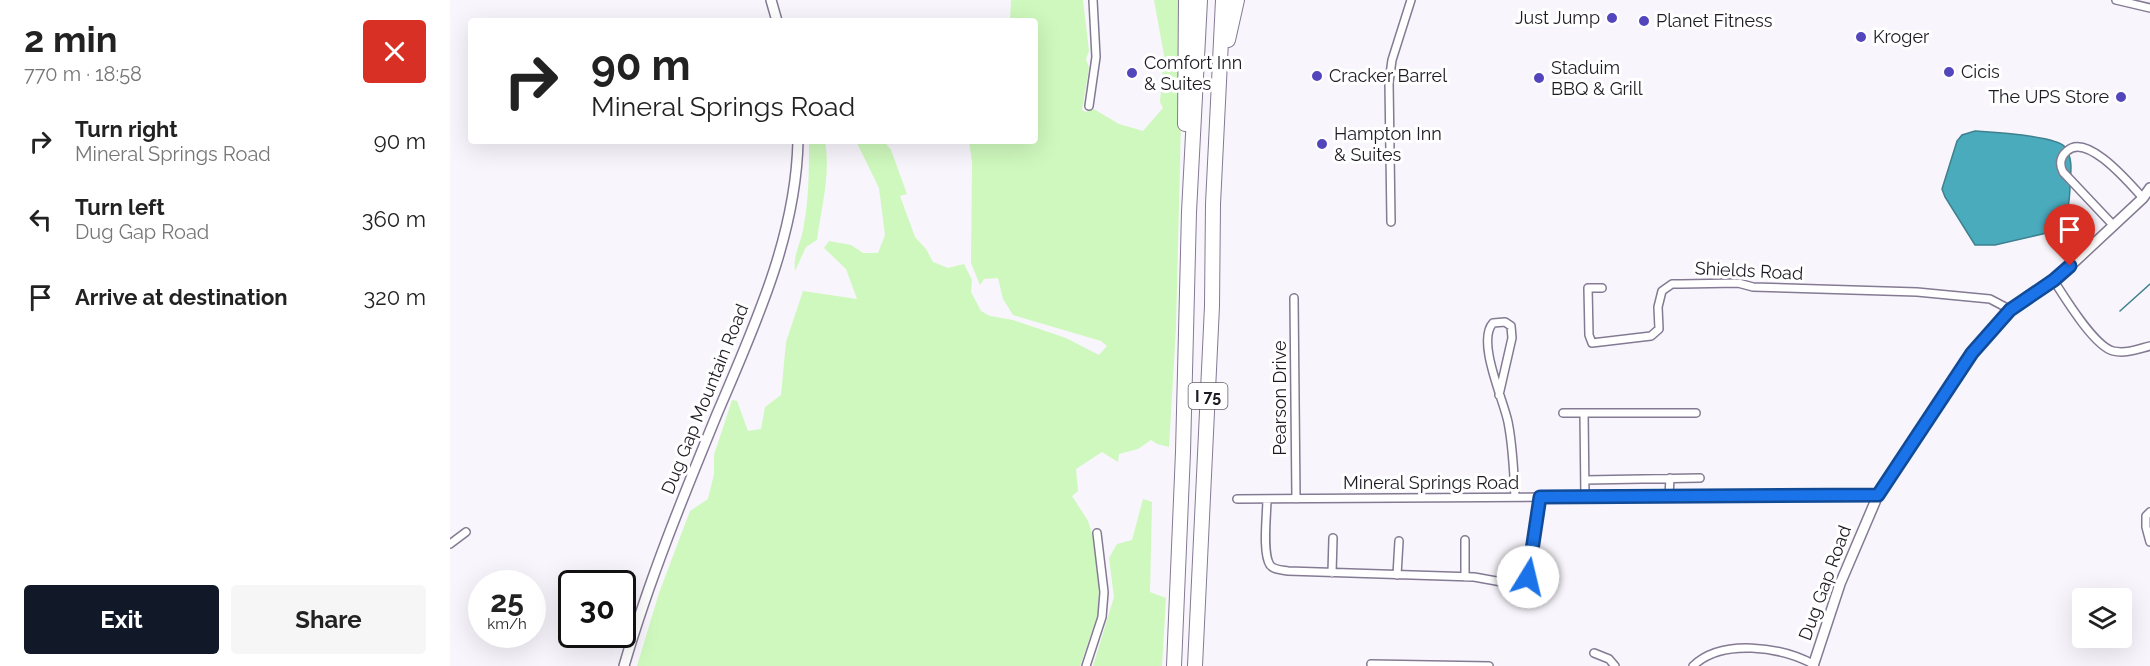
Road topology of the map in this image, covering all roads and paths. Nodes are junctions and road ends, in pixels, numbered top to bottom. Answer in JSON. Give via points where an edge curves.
{"nodes":[{"id":1,"x":771,"y":0,"type":"edge"},
{"id":2,"x":1093,"y":0,"type":"edge"},
{"id":3,"x":1186,"y":0,"type":"edge"},
{"id":4,"x":1200,"y":0,"type":"edge"},
{"id":5,"x":1223,"y":0,"type":"edge"},
{"id":6,"x":1237,"y":0,"type":"edge"},
{"id":7,"x":1411,"y":0,"type":"edge"},
{"id":8,"x":2116,"y":0,"type":"edge"},
{"id":9,"x":2150,"y":8,"type":"edge"},
{"id":10,"x":776,"y":18,"type":"edge"},
{"id":11,"x":1220,"y":70,"type":"junction"},
{"id":12,"x":1089,"y":106,"type":"dead end"},
{"id":13,"x":798,"y":144,"type":"edge"},
{"id":14,"x":2150,"y":188,"type":"edge"},
{"id":15,"x":2143,"y":198,"type":"junction"},
{"id":16,"x":1189,"y":212,"type":"junction"},
{"id":17,"x":1391,"y":222,"type":"dead end"},
{"id":18,"x":2114,"y":226,"type":"junction"},
{"id":19,"x":2054,"y":280,"type":"junction"},
{"id":20,"x":1602,"y":288,"type":"dead end"},
{"id":21,"x":1294,"y":298,"type":"dead end"},
{"id":22,"x":2010,"y":310,"type":"junction"},
{"id":23,"x":2150,"y":346,"type":"edge"},
{"id":24,"x":1499,"y":395,"type":"junction"},
{"id":25,"x":1563,"y":413,"type":"dead end"},
{"id":26,"x":1584,"y":413,"type":"junction"},
{"id":27,"x":1696,"y":413,"type":"dead end"},
{"id":28,"x":1670,"y":478,"type":"junction"},
{"id":29,"x":1701,"y":478,"type":"dead end"},
{"id":30,"x":1585,"y":480,"type":"junction"},
{"id":31,"x":1878,"y":495,"type":"junction"},
{"id":32,"x":1669,"y":496,"type":"junction"},
{"id":33,"x":1515,"y":497,"type":"junction"},
{"id":34,"x":1540,"y":497,"type":"junction"},
{"id":35,"x":1585,"y":497,"type":"junction"},
{"id":36,"x":1237,"y":499,"type":"dead end"},
{"id":37,"x":1267,"y":499,"type":"junction"},
{"id":38,"x":1296,"y":499,"type":"junction"},
{"id":39,"x":2150,"y":513,"type":"edge"},
{"id":40,"x":466,"y":532,"type":"dead end"},
{"id":41,"x":1097,"y":533,"type":"dead end"},
{"id":42,"x":1333,"y":538,"type":"dead end"},
{"id":43,"x":1465,"y":540,"type":"dead end"},
{"id":44,"x":1399,"y":541,"type":"dead end"},
{"id":45,"x":2150,"y":542,"type":"edge"},
{"id":46,"x":450,"y":544,"type":"edge"},
{"id":47,"x":1332,"y":573,"type":"junction"},
{"id":48,"x":1397,"y":575,"type":"junction"},
{"id":49,"x":1465,"y":577,"type":"junction"},
{"id":50,"x":1594,"y":654,"type":"dead end"},
{"id":51,"x":1371,"y":664,"type":"dead end"},
{"id":52,"x":1813,"y":665,"type":"edge"},
{"id":53,"x":624,"y":666,"type":"edge"},
{"id":54,"x":1086,"y":666,"type":"edge"},
{"id":55,"x":1174,"y":666,"type":"edge"},
{"id":56,"x":1195,"y":666,"type":"edge"},
{"id":57,"x":1489,"y":666,"type":"edge"},
{"id":58,"x":1615,"y":666,"type":"edge"},
{"id":59,"x":1694,"y":666,"type":"edge"}],
"edges":[{"from":1,"to":10,"type":"street"},
{"from":2,"to":12,"type":"street","via":[[1096,58]]},
{"from":3,"to":16,"type":"highway"},
{"from":4,"to":16,"type":"highway","number":"I 75"},
{"from":5,"to":11,"type":"highway","number":"I 75"},
{"from":6,"to":11,"type":"highway"},
{"from":7,"to":17,"type":"street","via":[[1389,82]]},
{"from":8,"to":9,"type":"street"},
{"from":11,"to":56,"type":"highway","number":"I 75"},
{"from":13,"to":53,"type":"street","name":"Dug Gap Mountain Road","via":[[795,187],[779,254],[738,366],[668,535]]},
{"from":14,"to":15,"type":"street","name":"Dug Gap Road"},
{"from":15,"to":18,"type":"street","name":"Dug Gap Road"},
{"from":15,"to":18,"type":"street","via":[[2093,151],[2068,149],[2061,158],[2063,172]]},
{"from":16,"to":55,"type":"highway","number":"I 75"},
{"from":18,"to":19,"type":"street","name":"Dug Gap Road"},
{"from":19,"to":22,"type":"street","name":"Dug Gap Road"},
{"from":19,"to":23,"type":"street","via":[[2101,344],[2112,351],[2128,352]]},
{"from":20,"to":22,"type":"street","name":"Shields Road","via":[[1588,288],[1592,343],[1651,336],[1659,329],[1662,291],[1672,284],[1738,283],[1754,287],[1917,292],[1990,299]]},
{"from":21,"to":38,"type":"street","name":"Pearson Drive"},
{"from":22,"to":31,"type":"street","name":"Dug Gap Road","via":[[1972,353]]},
{"from":24,"to":24,"type":"street","via":[[1491,368],[1488,333],[1492,323],[1505,322],[1511,326],[1512,338]]},
{"from":24,"to":33,"type":"street","via":[[1508,422]]},
{"from":25,"to":26,"type":"street"},
{"from":26,"to":27,"type":"street"},
{"from":26,"to":30,"type":"street"},
{"from":28,"to":29,"type":"street"},
{"from":28,"to":30,"type":"street"},
{"from":28,"to":32,"type":"street"},
{"from":30,"to":35,"type":"street"},
{"from":31,"to":32,"type":"street","name":"Mineral Springs Road"},
{"from":31,"to":52,"type":"street","name":"Dug Gap Road","via":[[1840,584]]},
{"from":32,"to":35,"type":"street","name":"Mineral Springs Road"},
{"from":33,"to":34,"type":"street","name":"Mineral Springs Road"},
{"from":33,"to":38,"type":"street","name":"Mineral Springs Road"},
{"from":34,"to":35,"type":"street","name":"Mineral Springs Road"},
{"from":34,"to":49,"type":"street","via":[[1527,581],[1513,584]]},
{"from":36,"to":37,"type":"street","name":"Mineral Springs Road"},
{"from":37,"to":38,"type":"street","name":"Mineral Springs Road"},
{"from":37,"to":47,"type":"street","via":[[1266,550],[1270,564],[1288,571]]},
{"from":39,"to":45,"type":"street","via":[[2146,516],[2146,527]]},
{"from":40,"to":46,"type":"street"},
{"from":41,"to":54,"type":"street","via":[[1104,592],[1102,616]]},
{"from":42,"to":47,"type":"street"},
{"from":43,"to":49,"type":"street"},
{"from":44,"to":48,"type":"street"},
{"from":47,"to":48,"type":"street"},
{"from":48,"to":49,"type":"street"},
{"from":50,"to":58,"type":"street"},
{"from":51,"to":57,"type":"street"},
{"from":52,"to":59,"type":"street","via":[[1778,651],[1745,649],[1707,656]]}]}
